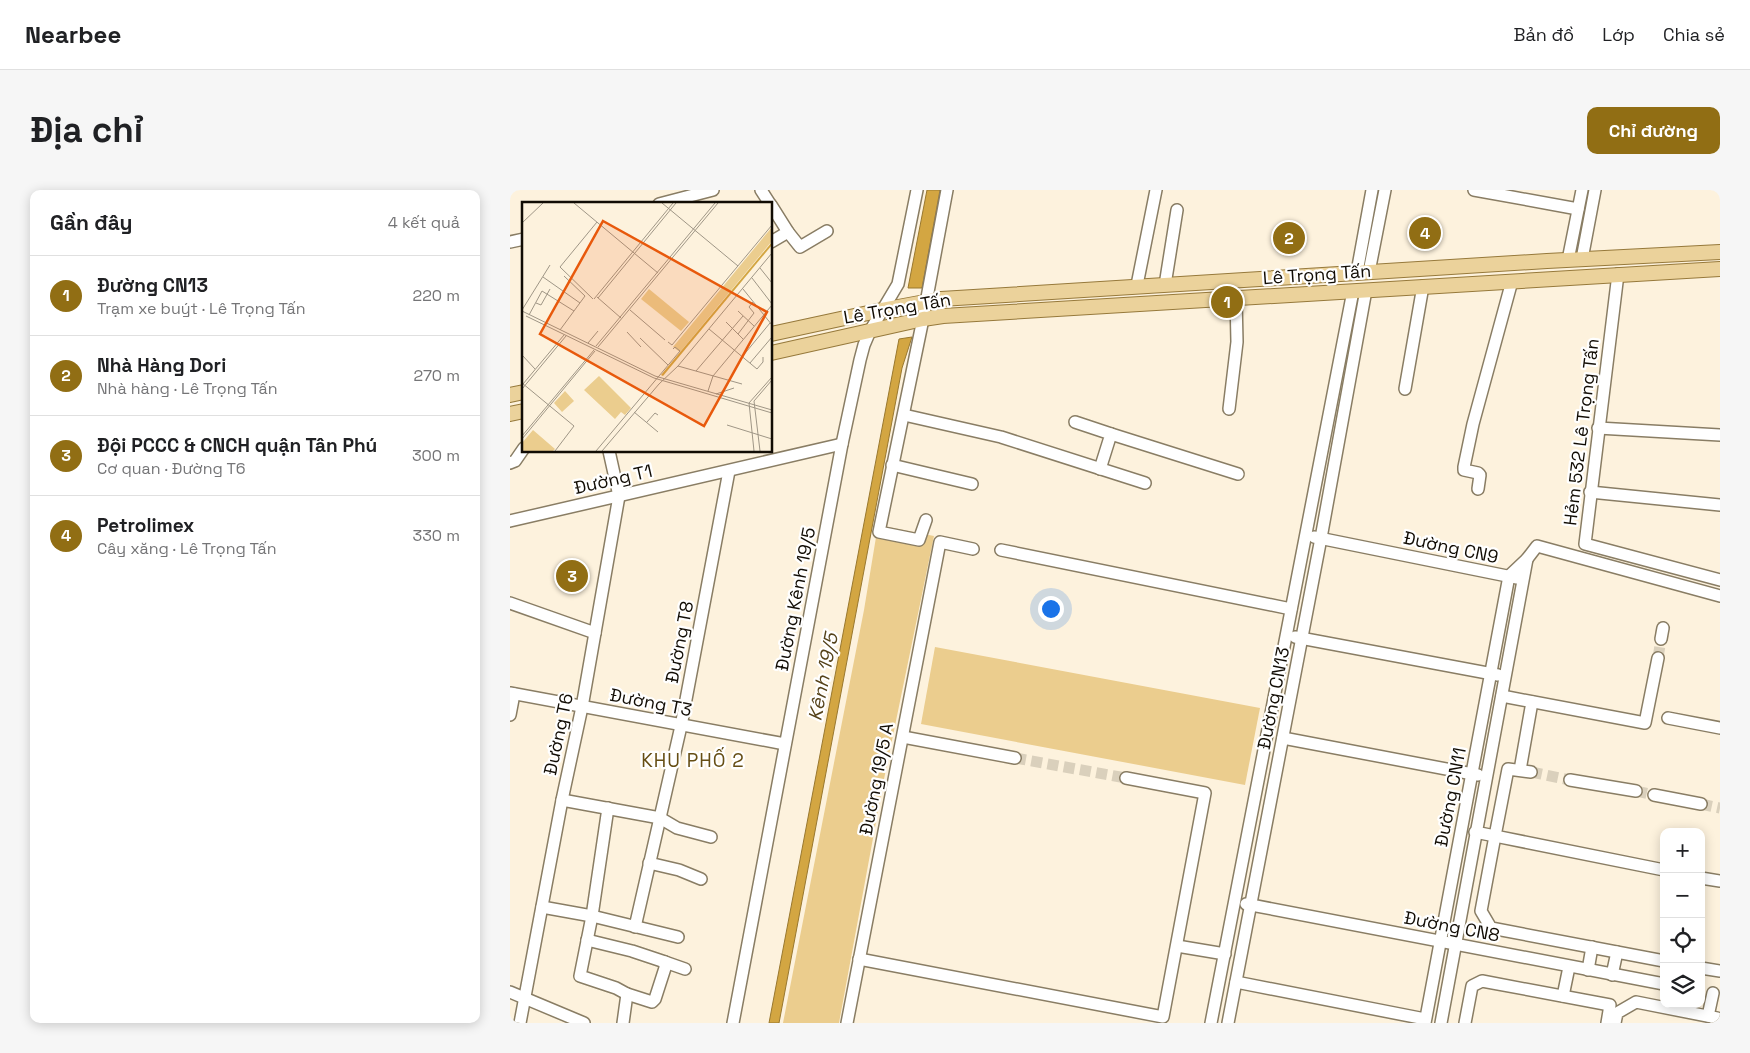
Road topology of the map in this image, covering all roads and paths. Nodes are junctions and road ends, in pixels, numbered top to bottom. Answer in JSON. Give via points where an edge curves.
{"nodes":[{"id":1,"x":713,"y":190,"type":"edge"},
{"id":2,"x":761,"y":190,"type":"edge"},
{"id":3,"x":917,"y":190,"type":"edge"},
{"id":4,"x":947,"y":190,"type":"edge"},
{"id":5,"x":1156,"y":190,"type":"edge"},
{"id":6,"x":1372,"y":190,"type":"edge"},
{"id":7,"x":1385,"y":190,"type":"edge"},
{"id":8,"x":1474,"y":190,"type":"edge"},
{"id":9,"x":1582,"y":190,"type":"edge"},
{"id":10,"x":1596,"y":190,"type":"edge"},
{"id":11,"x":667,"y":202,"type":"edge"},
{"id":12,"x":770,"y":202,"type":"edge"},
{"id":13,"x":772,"y":206,"type":"edge"},
{"id":14,"x":1177,"y":210,"type":"dead end"},
{"id":15,"x":1578,"y":210,"type":"junction"},
{"id":16,"x":827,"y":231,"type":"dead end"},
{"id":17,"x":788,"y":232,"type":"junction"},
{"id":18,"x":772,"y":241,"type":"edge"},
{"id":19,"x":1720,"y":252,"type":"edge"},
{"id":20,"x":1575,"y":260,"type":"junction"},
{"id":21,"x":1720,"y":269,"type":"edge"},
{"id":22,"x":1363,"y":272,"type":"junction"},
{"id":23,"x":1618,"y":274,"type":"junction"},
{"id":24,"x":1512,"y":281,"type":"junction"},
{"id":25,"x":1165,"y":284,"type":"junction"},
{"id":26,"x":1137,"y":286,"type":"junction"},
{"id":27,"x":1423,"y":286,"type":"junction"},
{"id":28,"x":1360,"y":290,"type":"junction"},
{"id":29,"x":1236,"y":298,"type":"junction"},
{"id":30,"x":926,"y":301,"type":"junction"},
{"id":31,"x":882,"y":310,"type":"junction"},
{"id":32,"x":923,"y":319,"type":"junction"},
{"id":33,"x":870,"y":330,"type":"junction"},
{"id":34,"x":772,"y":334,"type":"edge"},
{"id":35,"x":772,"y":353,"type":"edge"},
{"id":36,"x":1405,"y":389,"type":"dead end"},
{"id":37,"x":1229,"y":409,"type":"dead end"},
{"id":38,"x":904,"y":415,"type":"junction"},
{"id":39,"x":1075,"y":422,"type":"dead end"},
{"id":40,"x":1598,"y":428,"type":"junction"},
{"id":41,"x":1111,"y":434,"type":"junction"},
{"id":42,"x":1720,"y":436,"type":"edge"},
{"id":43,"x":842,"y":444,"type":"junction"},
{"id":44,"x":522,"y":451,"type":"edge"},
{"id":45,"x":609,"y":452,"type":"edge"},
{"id":46,"x":510,"y":463,"type":"edge"},
{"id":47,"x":892,"y":465,"type":"junction"},
{"id":48,"x":1100,"y":469,"type":"junction"},
{"id":49,"x":729,"y":471,"type":"junction"},
{"id":50,"x":1238,"y":474,"type":"dead end"},
{"id":51,"x":1145,"y":483,"type":"dead end"},
{"id":52,"x":972,"y":484,"type":"dead end"},
{"id":53,"x":1316,"y":487,"type":"junction"},
{"id":54,"x":1330,"y":489,"type":"junction"},
{"id":55,"x":1478,"y":489,"type":"dead end"},
{"id":56,"x":1590,"y":492,"type":"junction"},
{"id":57,"x":618,"y":496,"type":"junction"},
{"id":58,"x":1720,"y":505,"type":"edge"},
{"id":59,"x":926,"y":520,"type":"dead end"},
{"id":60,"x":510,"y":522,"type":"edge"},
{"id":61,"x":1306,"y":536,"type":"junction"},
{"id":62,"x":1321,"y":538,"type":"junction"},
{"id":63,"x":974,"y":549,"type":"dead end"},
{"id":64,"x":1001,"y":550,"type":"dead end"},
{"id":65,"x":1527,"y":559,"type":"junction"},
{"id":66,"x":1509,"y":576,"type":"junction"},
{"id":67,"x":1523,"y":579,"type":"junction"},
{"id":68,"x":1720,"y":580,"type":"edge"},
{"id":69,"x":1720,"y":596,"type":"edge"},
{"id":70,"x":510,"y":603,"type":"edge"},
{"id":71,"x":1291,"y":609,"type":"junction"},
{"id":72,"x":595,"y":633,"type":"junction"},
{"id":73,"x":1286,"y":635,"type":"junction"},
{"id":74,"x":1302,"y":638,"type":"junction"},
{"id":75,"x":1658,"y":658,"type":"tunnel mouth"},
{"id":76,"x":1492,"y":674,"type":"junction"},
{"id":77,"x":1506,"y":676,"type":"junction"},
{"id":78,"x":512,"y":694,"type":"edge"},
{"id":79,"x":1502,"y":696,"type":"junction"},
{"id":80,"x":1532,"y":702,"type":"junction"},
{"id":81,"x":582,"y":707,"type":"junction"},
{"id":82,"x":510,"y":715,"type":"edge"},
{"id":83,"x":1658,"y":716,"type":"junction"},
{"id":84,"x":681,"y":726,"type":"junction"},
{"id":85,"x":1720,"y":728,"type":"edge"},
{"id":86,"x":903,"y":737,"type":"junction"},
{"id":87,"x":1283,"y":738,"type":"junction"},
{"id":88,"x":785,"y":744,"type":"junction"},
{"id":89,"x":1015,"y":758,"type":"tunnel mouth"},
{"id":90,"x":1489,"y":765,"type":"junction"},
{"id":91,"x":1514,"y":769,"type":"junction"},
{"id":92,"x":1532,"y":772,"type":"tunnel mouth"},
{"id":93,"x":1472,"y":774,"type":"junction"},
{"id":94,"x":1486,"y":777,"type":"junction"},
{"id":95,"x":1126,"y":778,"type":"tunnel mouth"},
{"id":96,"x":1570,"y":780,"type":"tunnel mouth"},
{"id":97,"x":1636,"y":791,"type":"tunnel mouth"},
{"id":98,"x":1654,"y":795,"type":"tunnel mouth"},
{"id":99,"x":562,"y":800,"type":"junction"},
{"id":100,"x":1702,"y":804,"type":"tunnel mouth"},
{"id":101,"x":608,"y":808,"type":"junction"},
{"id":102,"x":660,"y":818,"type":"junction"},
{"id":103,"x":1475,"y":832,"type":"junction"},
{"id":104,"x":1495,"y":836,"type":"junction"},
{"id":105,"x":711,"y":837,"type":"dead end"},
{"id":106,"x":650,"y":863,"type":"junction"},
{"id":107,"x":1660,"y":869,"type":"edge"},
{"id":108,"x":701,"y":879,"type":"dead end"},
{"id":109,"x":1705,"y":879,"type":"edge"},
{"id":110,"x":1720,"y":881,"type":"edge"},
{"id":111,"x":1235,"y":902,"type":"junction"},
{"id":112,"x":1251,"y":905,"type":"junction"},
{"id":113,"x":542,"y":908,"type":"junction"},
{"id":114,"x":592,"y":916,"type":"junction"},
{"id":115,"x":635,"y":927,"type":"junction"},
{"id":116,"x":678,"y":937,"type":"dead end"},
{"id":117,"x":587,"y":940,"type":"junction"},
{"id":118,"x":1440,"y":942,"type":"junction"},
{"id":119,"x":1455,"y":944,"type":"junction"},
{"id":120,"x":1177,"y":946,"type":"junction"},
{"id":121,"x":1592,"y":947,"type":"junction"},
{"id":122,"x":1617,"y":952,"type":"junction"},
{"id":123,"x":1225,"y":954,"type":"junction"},
{"id":124,"x":859,"y":959,"type":"junction"},
{"id":125,"x":1660,"y":959,"type":"edge"},
{"id":126,"x":665,"y":962,"type":"junction"},
{"id":127,"x":1569,"y":967,"type":"junction"},
{"id":128,"x":685,"y":968,"type":"dead end"},
{"id":129,"x":1705,"y":969,"type":"edge"},
{"id":130,"x":1588,"y":970,"type":"junction"},
{"id":131,"x":1720,"y":971,"type":"edge"},
{"id":132,"x":1612,"y":975,"type":"junction"},
{"id":133,"x":1236,"y":982,"type":"junction"},
{"id":134,"x":1660,"y":983,"type":"edge"},
{"id":135,"x":510,"y":992,"type":"edge"},
{"id":136,"x":1711,"y":993,"type":"edge"},
{"id":137,"x":627,"y":994,"type":"junction"},
{"id":138,"x":1563,"y":996,"type":"junction"},
{"id":139,"x":526,"y":999,"type":"junction"},
{"id":140,"x":1712,"y":1020,"type":"edge"},
{"id":141,"x":1425,"y":1021,"type":"edge"},
{"id":142,"x":520,"y":1023,"type":"edge"},
{"id":143,"x":584,"y":1023,"type":"edge"},
{"id":144,"x":623,"y":1023,"type":"edge"},
{"id":145,"x":733,"y":1023,"type":"edge"},
{"id":146,"x":847,"y":1023,"type":"edge"},
{"id":147,"x":1211,"y":1023,"type":"edge"},
{"id":148,"x":1228,"y":1023,"type":"edge"},
{"id":149,"x":1441,"y":1023,"type":"edge"},
{"id":150,"x":1465,"y":1023,"type":"edge"},
{"id":151,"x":1607,"y":1023,"type":"edge"},
{"id":152,"x":1615,"y":1023,"type":"edge"}],
"edges":[{"from":1,"to":11,"type":"street"},
{"from":2,"to":12,"type":"street"},
{"from":3,"to":31,"type":"street","name":"Đường Kênh 19/5","via":[[898,284]]},
{"from":4,"to":30,"type":"street"},
{"from":5,"to":26,"type":"street"},
{"from":6,"to":22,"type":"street"},
{"from":7,"to":22,"type":"street"},
{"from":8,"to":15,"type":"street"},
{"from":9,"to":15,"type":"street"},
{"from":10,"to":20,"type":"street"},
{"from":13,"to":17,"type":"street"},
{"from":14,"to":25,"type":"street"},
{"from":15,"to":20,"type":"street"},
{"from":16,"to":17,"type":"street","via":[[800,248]]},
{"from":17,"to":18,"type":"street"},
{"from":19,"to":20,"type":"main road","name":"Lê Trọng Tấn"},
{"from":20,"to":22,"type":"main road","name":"Lê Trọng Tấn"},
{"from":21,"to":23,"type":"main road","name":"Lê Trọng Tấn"},
{"from":22,"to":25,"type":"main road","name":"Lê Trọng Tấn"},
{"from":22,"to":28,"type":"main road"},
{"from":23,"to":24,"type":"main road","name":"Lê Trọng Tấn"},
{"from":23,"to":40,"type":"street","name":"Hẻm 532 Lê Trọng Tấn"},
{"from":24,"to":27,"type":"main road","name":"Lê Trọng Tấn"},
{"from":24,"to":55,"type":"street","via":[[1464,467],[1464,470],[1480,475]]},
{"from":25,"to":26,"type":"main road","name":"Lê Trọng Tấn"},
{"from":26,"to":30,"type":"main road","name":"Lê Trọng Tấn"},
{"from":27,"to":28,"type":"main road","name":"Lê Trọng Tấn"},
{"from":27,"to":36,"type":"street"},
{"from":28,"to":29,"type":"main road","name":"Lê Trọng Tấn"},
{"from":28,"to":53,"type":"street","name":"Đường CN13"},
{"from":28,"to":54,"type":"street","name":"Đường CN13"},
{"from":29,"to":32,"type":"main road","name":"Lê Trọng Tấn"},
{"from":29,"to":37,"type":"street","via":[[1237,342]]},
{"from":30,"to":31,"type":"main road","name":"Lê Trọng Tấn"},
{"from":30,"to":32,"type":"street"},
{"from":31,"to":33,"type":"street","name":"Đường Kênh 19/5"},
{"from":31,"to":34,"type":"main road","name":"Lê Trọng Tấn"},
{"from":32,"to":33,"type":"main road","name":"Lê Trọng Tấn"},
{"from":32,"to":38,"type":"street"},
{"from":33,"to":35,"type":"main road","name":"Lê Trọng Tấn"},
{"from":33,"to":43,"type":"street","name":"Đường Kênh 19/5","via":[[860,360]]},
{"from":38,"to":47,"type":"street"},
{"from":38,"to":48,"type":"street","via":[[1001,437]]},
{"from":39,"to":41,"type":"street"},
{"from":40,"to":42,"type":"street"},
{"from":40,"to":56,"type":"street","name":"Hẻm 532 Lê Trọng Tấn"},
{"from":41,"to":48,"type":"street"},
{"from":41,"to":50,"type":"street"},
{"from":43,"to":49,"type":"street","name":"Đường T1"},
{"from":43,"to":88,"type":"street","name":"Đường Kênh 19/5"},
{"from":44,"to":46,"type":"street"},
{"from":45,"to":57,"type":"street","name":"Đường T6"},
{"from":47,"to":52,"type":"street"},
{"from":47,"to":59,"type":"street","via":[[879,532],[919,540]]},
{"from":48,"to":51,"type":"street"},
{"from":49,"to":57,"type":"street","name":"Đường T1"},
{"from":49,"to":84,"type":"street","name":"Đường T8"},
{"from":53,"to":54,"type":"street"},
{"from":53,"to":61,"type":"street","name":"Đường CN13"},
{"from":54,"to":62,"type":"street","name":"Đường CN13"},
{"from":56,"to":58,"type":"street"},
{"from":56,"to":68,"type":"street","name":"Hẻm 532 Lê Trọng Tấn","via":[[1584,544]]},
{"from":57,"to":60,"type":"street","name":"Đường T1"},
{"from":57,"to":72,"type":"street","name":"Đường T6"},
{"from":61,"to":62,"type":"street","name":"Đường CN9"},
{"from":61,"to":71,"type":"street","name":"Đường CN13"},
{"from":62,"to":66,"type":"street","name":"Đường CN9"},
{"from":62,"to":74,"type":"street","name":"Đường CN13"},
{"from":63,"to":86,"type":"street","name":"Đường 19/5 A","via":[[940,542]]},
{"from":64,"to":71,"type":"street"},
{"from":65,"to":66,"type":"street","name":"Đường CN9"},
{"from":65,"to":67,"type":"street","name":"Đường CN11"},
{"from":65,"to":69,"type":"street","name":"Đường CN9","via":[[1537,546]]},
{"from":66,"to":67,"type":"street"},
{"from":66,"to":76,"type":"street","name":"Đường CN11"},
{"from":67,"to":77,"type":"street","name":"Đường CN11"},
{"from":70,"to":72,"type":"street"},
{"from":71,"to":73,"type":"street","name":"Đường CN13"},
{"from":72,"to":81,"type":"street","name":"Đường T6"},
{"from":73,"to":74,"type":"street"},
{"from":73,"to":111,"type":"street","name":"Đường CN13"},
{"from":74,"to":76,"type":"street"},
{"from":74,"to":87,"type":"street","name":"Đường CN13"},
{"from":75,"to":83,"type":"street"},
{"from":76,"to":77,"type":"street"},
{"from":76,"to":93,"type":"street","name":"Đường CN11"},
{"from":77,"to":79,"type":"street","name":"Đường CN11"},
{"from":78,"to":81,"type":"street","name":"Đường T3"},
{"from":78,"to":82,"type":"street"},
{"from":79,"to":80,"type":"street"},
{"from":79,"to":90,"type":"street","name":"Đường CN11"},
{"from":80,"to":83,"type":"street","via":[[1645,724]]},
{"from":80,"to":91,"type":"street"},
{"from":81,"to":84,"type":"street","name":"Đường T3"},
{"from":81,"to":99,"type":"street","name":"Đường T6"},
{"from":83,"to":85,"type":"street"},
{"from":84,"to":88,"type":"street","name":"Đường T3"},
{"from":84,"to":102,"type":"street","name":"Đường T8"},
{"from":86,"to":89,"type":"street"},
{"from":86,"to":124,"type":"street","name":"Đường 19/5 A"},
{"from":87,"to":93,"type":"street"},
{"from":87,"to":112,"type":"street","name":"Đường CN13"},
{"from":88,"to":145,"type":"street","name":"Đường Kênh 19/5"},
{"from":90,"to":91,"type":"street"},
{"from":90,"to":94,"type":"street","name":"Đường CN11"},
{"from":91,"to":92,"type":"street"},
{"from":91,"to":104,"type":"street"},
{"from":93,"to":94,"type":"street"},
{"from":93,"to":118,"type":"street","name":"Đường CN11"},
{"from":94,"to":103,"type":"street","name":"Đường CN11"},
{"from":95,"to":120,"type":"street","via":[[1205,793]]},
{"from":96,"to":97,"type":"street"},
{"from":98,"to":100,"type":"street"},
{"from":99,"to":101,"type":"street"},
{"from":99,"to":113,"type":"street","name":"Đường T6"},
{"from":101,"to":102,"type":"street"},
{"from":101,"to":114,"type":"street"},
{"from":102,"to":105,"type":"street","via":[[677,828]]},
{"from":102,"to":106,"type":"street","name":"Đường T8"},
{"from":103,"to":104,"type":"street"},
{"from":103,"to":119,"type":"street","name":"Đường CN11"},
{"from":104,"to":107,"type":"street"},
{"from":104,"to":121,"type":"street","via":[[1481,911],[1491,928]]},
{"from":106,"to":108,"type":"street"},
{"from":106,"to":115,"type":"street","name":"Đường T8"},
{"from":109,"to":110,"type":"street"},
{"from":111,"to":112,"type":"street","name":"Đường CN8"},
{"from":111,"to":123,"type":"street","name":"Đường CN13"},
{"from":112,"to":118,"type":"street","name":"Đường CN8"},
{"from":112,"to":133,"type":"street","name":"Đường CN13"},
{"from":113,"to":114,"type":"street"},
{"from":113,"to":139,"type":"street","name":"Đường T6"},
{"from":114,"to":115,"type":"street"},
{"from":114,"to":117,"type":"street"},
{"from":115,"to":116,"type":"street"},
{"from":117,"to":126,"type":"street"},
{"from":117,"to":137,"type":"street","via":[[580,976]]},
{"from":118,"to":119,"type":"street","name":"Đường CN8"},
{"from":118,"to":141,"type":"street","name":"Đường CN11"},
{"from":119,"to":127,"type":"street","name":"Đường CN8"},
{"from":119,"to":149,"type":"street","name":"Đường CN11"},
{"from":120,"to":123,"type":"street"},
{"from":120,"to":124,"type":"street","via":[[1163,1017]]},
{"from":121,"to":122,"type":"street"},
{"from":121,"to":130,"type":"street"},
{"from":122,"to":125,"type":"street"},
{"from":122,"to":132,"type":"street"},
{"from":123,"to":147,"type":"street","name":"Đường CN13"},
{"from":124,"to":146,"type":"street","name":"Đường 19/5 A"},
{"from":126,"to":128,"type":"street"},
{"from":126,"to":137,"type":"street","via":[[652,1002]]},
{"from":127,"to":130,"type":"street","name":"Đường CN8"},
{"from":127,"to":138,"type":"street"},
{"from":129,"to":131,"type":"street"},
{"from":130,"to":132,"type":"street","name":"Đường CN8"},
{"from":132,"to":134,"type":"street","name":"Đường CN8"},
{"from":133,"to":141,"type":"street"},
{"from":133,"to":148,"type":"street","name":"Đường CN13"},
{"from":135,"to":139,"type":"street"},
{"from":136,"to":140,"type":"street"},
{"from":137,"to":144,"type":"street"},
{"from":138,"to":150,"type":"street","via":[[1482,980],[1472,986]]},
{"from":138,"to":151,"type":"street","via":[[1610,1005]]},
{"from":139,"to":142,"type":"street","name":"Đường T6"},
{"from":139,"to":143,"type":"street"},
{"from":140,"to":152,"type":"street","via":[[1636,1002],[1617,1013]]}]}
